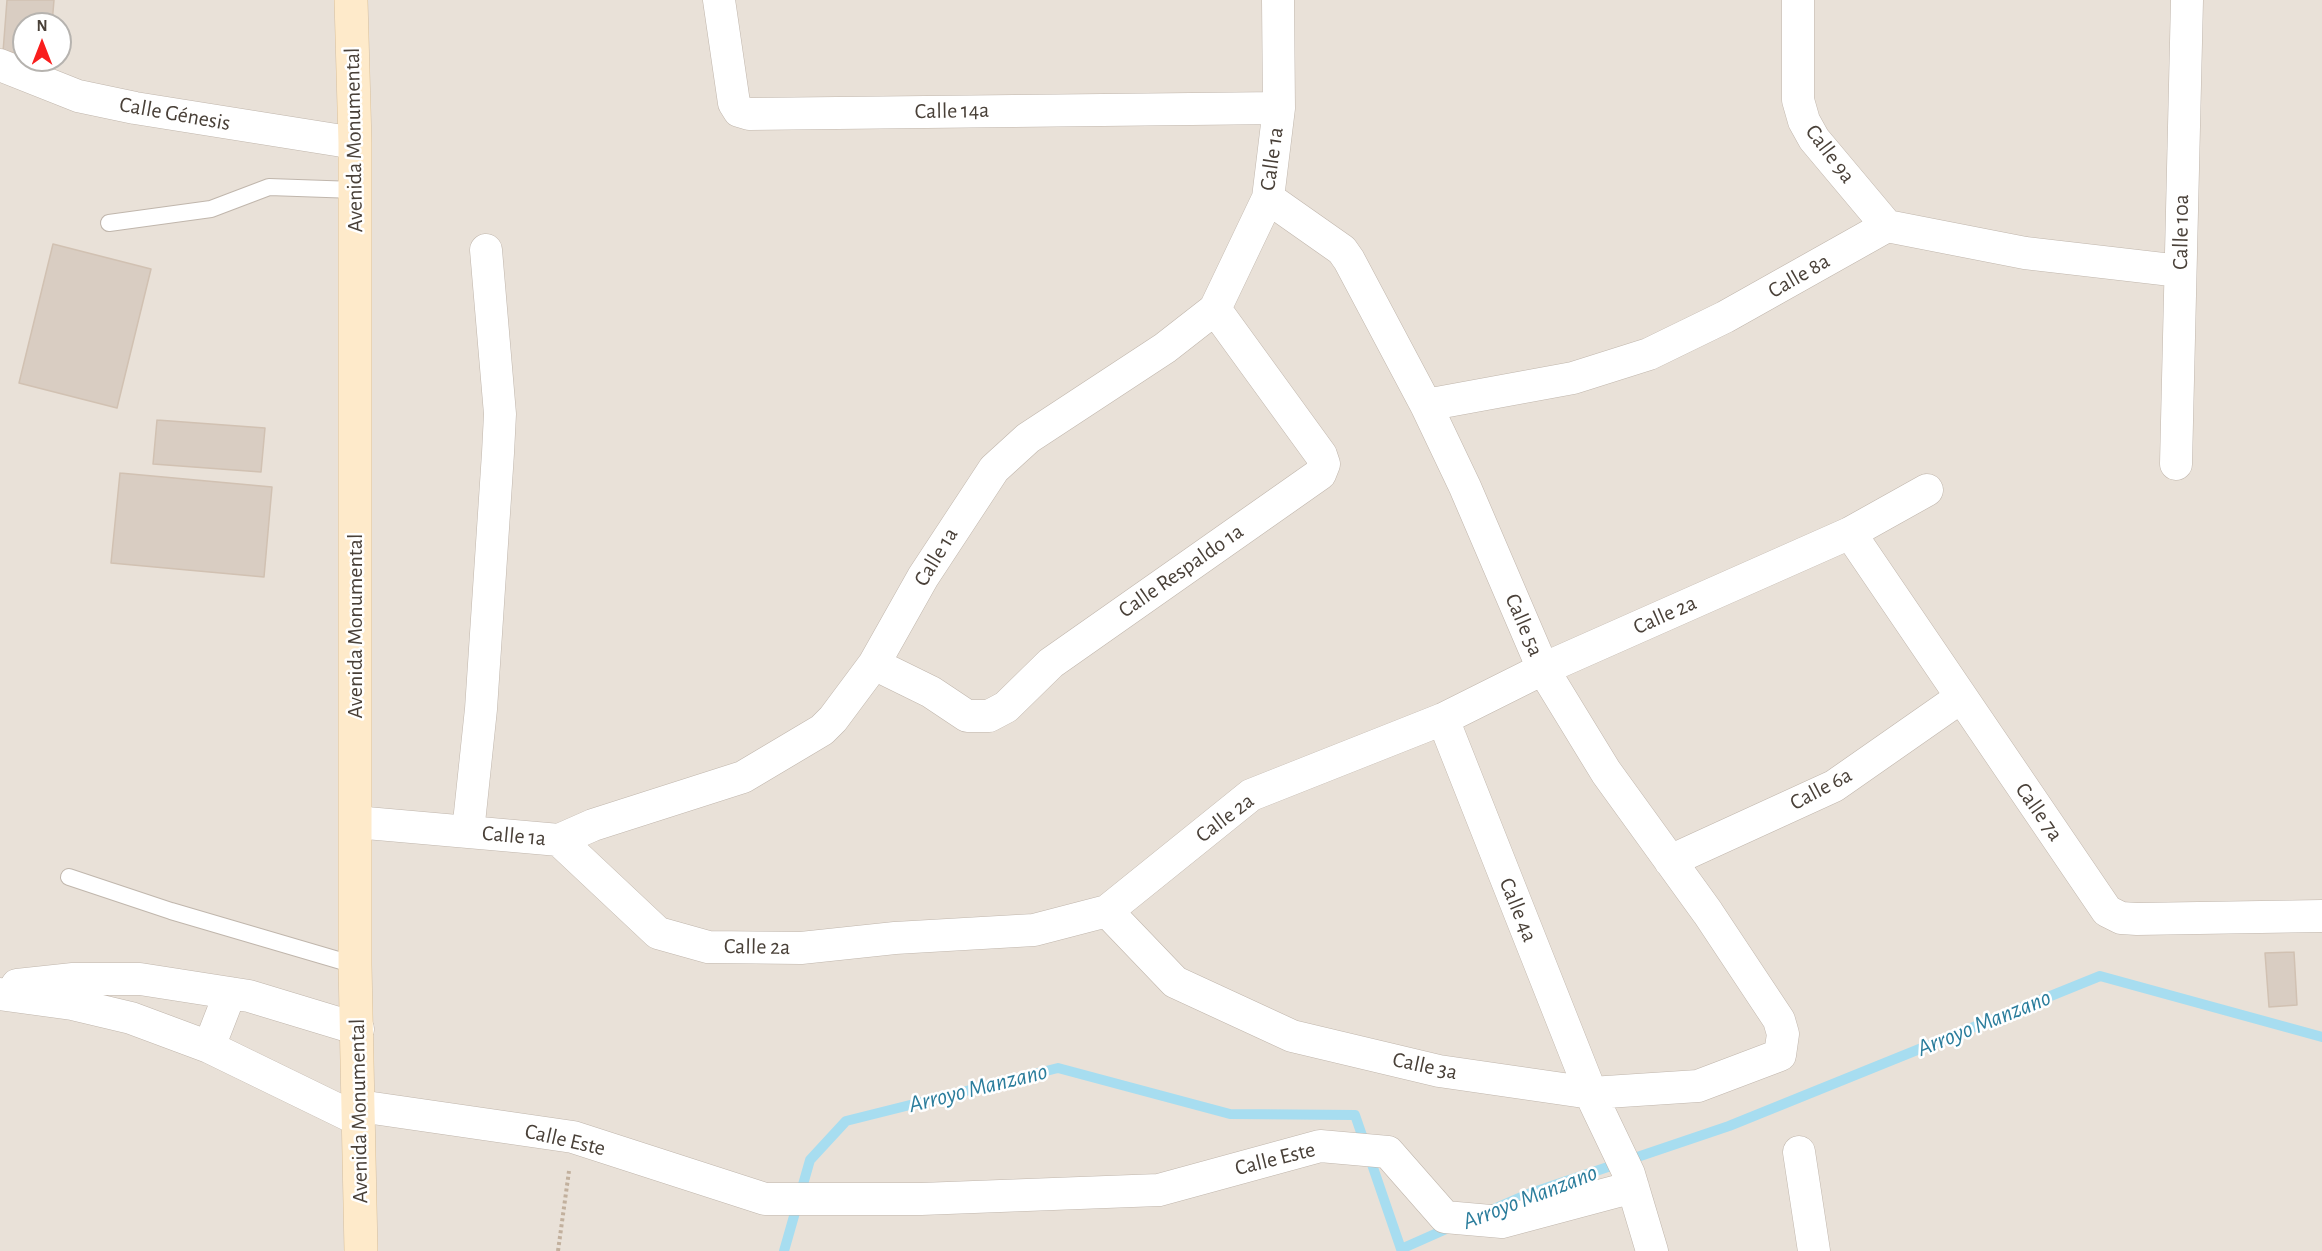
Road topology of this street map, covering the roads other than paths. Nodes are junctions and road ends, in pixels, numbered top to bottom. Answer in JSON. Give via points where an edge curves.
{"nodes":[{"id":1,"x":351,"y":0,"type":"edge"},
{"id":2,"x":719,"y":0,"type":"edge"},
{"id":3,"x":1278,"y":0,"type":"edge"},
{"id":4,"x":1798,"y":0,"type":"edge"},
{"id":5,"x":2187,"y":0,"type":"edge"},
{"id":6,"x":0,"y":65,"type":"edge"},
{"id":7,"x":1279,"y":108,"type":"junction"},
{"id":8,"x":355,"y":143,"type":"junction"},
{"id":9,"x":355,"y":190,"type":"junction"},
{"id":10,"x":1268,"y":198,"type":"junction"},
{"id":11,"x":109,"y":223,"type":"dead end"},
{"id":12,"x":1887,"y":226,"type":"junction"},
{"id":13,"x":486,"y":250,"type":"dead end"},
{"id":14,"x":2180,"y":271,"type":"junction"},
{"id":15,"x":1215,"y":309,"type":"junction"},
{"id":16,"x":1426,"y":405,"type":"junction"},
{"id":17,"x":2176,"y":464,"type":"dead end"},
{"id":18,"x":1927,"y":490,"type":"dead end"},
{"id":19,"x":1850,"y":533,"type":"junction"},
{"id":20,"x":874,"y":664,"type":"junction"},
{"id":21,"x":1543,"y":669,"type":"junction"},
{"id":22,"x":1960,"y":698,"type":"junction"},
{"id":23,"x":1443,"y":719,"type":"junction"},
{"id":24,"x":355,"y":822,"type":"junction"},
{"id":25,"x":468,"y":832,"type":"junction"},
{"id":26,"x":559,"y":840,"type":"junction"},
{"id":27,"x":1670,"y":861,"type":"junction"},
{"id":28,"x":69,"y":877,"type":"dead end"},
{"id":29,"x":1107,"y":911,"type":"junction"},
{"id":30,"x":2322,"y":915,"type":"edge"},
{"id":31,"x":355,"y":965,"type":"junction"},
{"id":32,"x":0,"y":988,"type":"edge"},
{"id":33,"x":230,"y":993,"type":"junction"},
{"id":34,"x":0,"y":994,"type":"edge"},
{"id":35,"x":358,"y":1029,"type":"junction"},
{"id":36,"x":209,"y":1047,"type":"junction"},
{"id":37,"x":1780,"y":1055,"type":"joint"},
{"id":38,"x":1593,"y":1098,"type":"junction"},
{"id":39,"x":359,"y":1113,"type":"junction"},
{"id":40,"x":1799,"y":1152,"type":"dead end"},
{"id":41,"x":1631,"y":1180,"type":"junction"},
{"id":42,"x":361,"y":1251,"type":"edge"},
{"id":43,"x":1652,"y":1251,"type":"edge"},
{"id":44,"x":1814,"y":1251,"type":"edge"}],
"edges":[{"from":1,"to":8,"type":"main road","name":"Avenida Monumental"},
{"from":2,"to":7,"type":"street","name":"Calle 14a","via":[[734,104],[739,111],[749,114]]},
{"from":3,"to":7,"type":"street","name":"Calle 1a"},
{"from":4,"to":12,"type":"street","name":"Calle 9a","via":[[1798,100],[1804,121],[1814,139]]},
{"from":5,"to":14,"type":"street","name":"Calle 10a"},
{"from":6,"to":8,"type":"street","name":"Calle Génesis","via":[[78,96]]},
{"from":7,"to":10,"type":"street","name":"Calle 1a"},
{"from":8,"to":9,"type":"main road","name":"Avenida Monumental"},
{"from":9,"to":11,"type":"lane","via":[[269,187],[211,209]]},
{"from":9,"to":24,"type":"main road","name":"Avenida Monumental"},
{"from":10,"to":15,"type":"street","name":"Calle 1a"},
{"from":10,"to":16,"type":"street","name":"Calle 5a","via":[[1342,250]]},
{"from":12,"to":14,"type":"street","via":[[2025,253]]},
{"from":12,"to":16,"type":"street","name":"Calle 8a","via":[[1725,317],[1649,354],[1573,378]]},
{"from":13,"to":25,"type":"street","via":[[500,414],[481,709]]},
{"from":14,"to":17,"type":"street","name":"Calle 10a"},
{"from":15,"to":20,"type":"street","name":"Calle 1a","via":[[1165,348],[1028,438],[994,469],[929,567]]},
{"from":15,"to":20,"type":"street","name":"Calle Respaldo 1a","via":[[1321,455],[1324,464],[1320,474],[1051,663],[1006,707],[989,716],[967,716],[932,692]]},
{"from":16,"to":21,"type":"street","name":"Calle 5a"},
{"from":18,"to":19,"type":"street","name":"Calle 2a"},
{"from":19,"to":21,"type":"street","name":"Calle 2a"},
{"from":19,"to":22,"type":"street","name":"Calle 7a"},
{"from":20,"to":26,"type":"street","name":"Calle 1a","via":[[822,730],[743,777],[593,825]]},
{"from":21,"to":23,"type":"street","name":"Calle 2a"},
{"from":21,"to":27,"type":"street","name":"Calle 5a","via":[[1605,772]]},
{"from":22,"to":27,"type":"street","name":"Calle 6a","via":[[1834,786]]},
{"from":22,"to":30,"type":"street","name":"Calle 7a","via":[[2107,911],[2121,918],[2137,919]]},
{"from":23,"to":29,"type":"street","name":"Calle 2a","via":[[1251,795]]},
{"from":23,"to":38,"type":"street","name":"Calle 4a"},
{"from":24,"to":25,"type":"street","name":"Calle 1a"},
{"from":24,"to":31,"type":"main road","name":"Avenida Monumental"},
{"from":25,"to":26,"type":"street","name":"Calle 1a"},
{"from":26,"to":29,"type":"street","name":"Calle 2a","via":[[658,933],[708,947],[801,948],[1034,930]]},
{"from":27,"to":37,"type":"street","name":"Calle 5a","via":[[1779,1020],[1783,1034]]},
{"from":28,"to":31,"type":"lane"},
{"from":29,"to":38,"type":"street","name":"Calle 3a","via":[[1175,982],[1292,1035],[1439,1071]]},
{"from":31,"to":35,"type":"main road","name":"Avenida Monumental"},
{"from":32,"to":33,"type":"street","via":[[74,979],[140,979]]},
{"from":33,"to":35,"type":"street"},
{"from":33,"to":36,"type":"street"},
{"from":34,"to":36,"type":"street","name":"Calle Este","via":[[72,1004],[131,1018]]},
{"from":35,"to":39,"type":"main road","name":"Avenida Monumental"},
{"from":36,"to":39,"type":"street","name":"Calle Este"},
{"from":37,"to":38,"type":"street","name":"Calle 3a","via":[[1698,1086]]},
{"from":38,"to":41,"type":"street","name":"Calle 4a"},
{"from":39,"to":41,"type":"street","name":"Calle Este","via":[[573,1137],[765,1199],[921,1199],[1159,1190],[1320,1146],[1388,1152],[1445,1217],[1502,1222]]},
{"from":39,"to":42,"type":"main road","name":"Avenida Monumental"},
{"from":40,"to":44,"type":"street"},
{"from":41,"to":43,"type":"street","name":"Calle 4a"}]}
